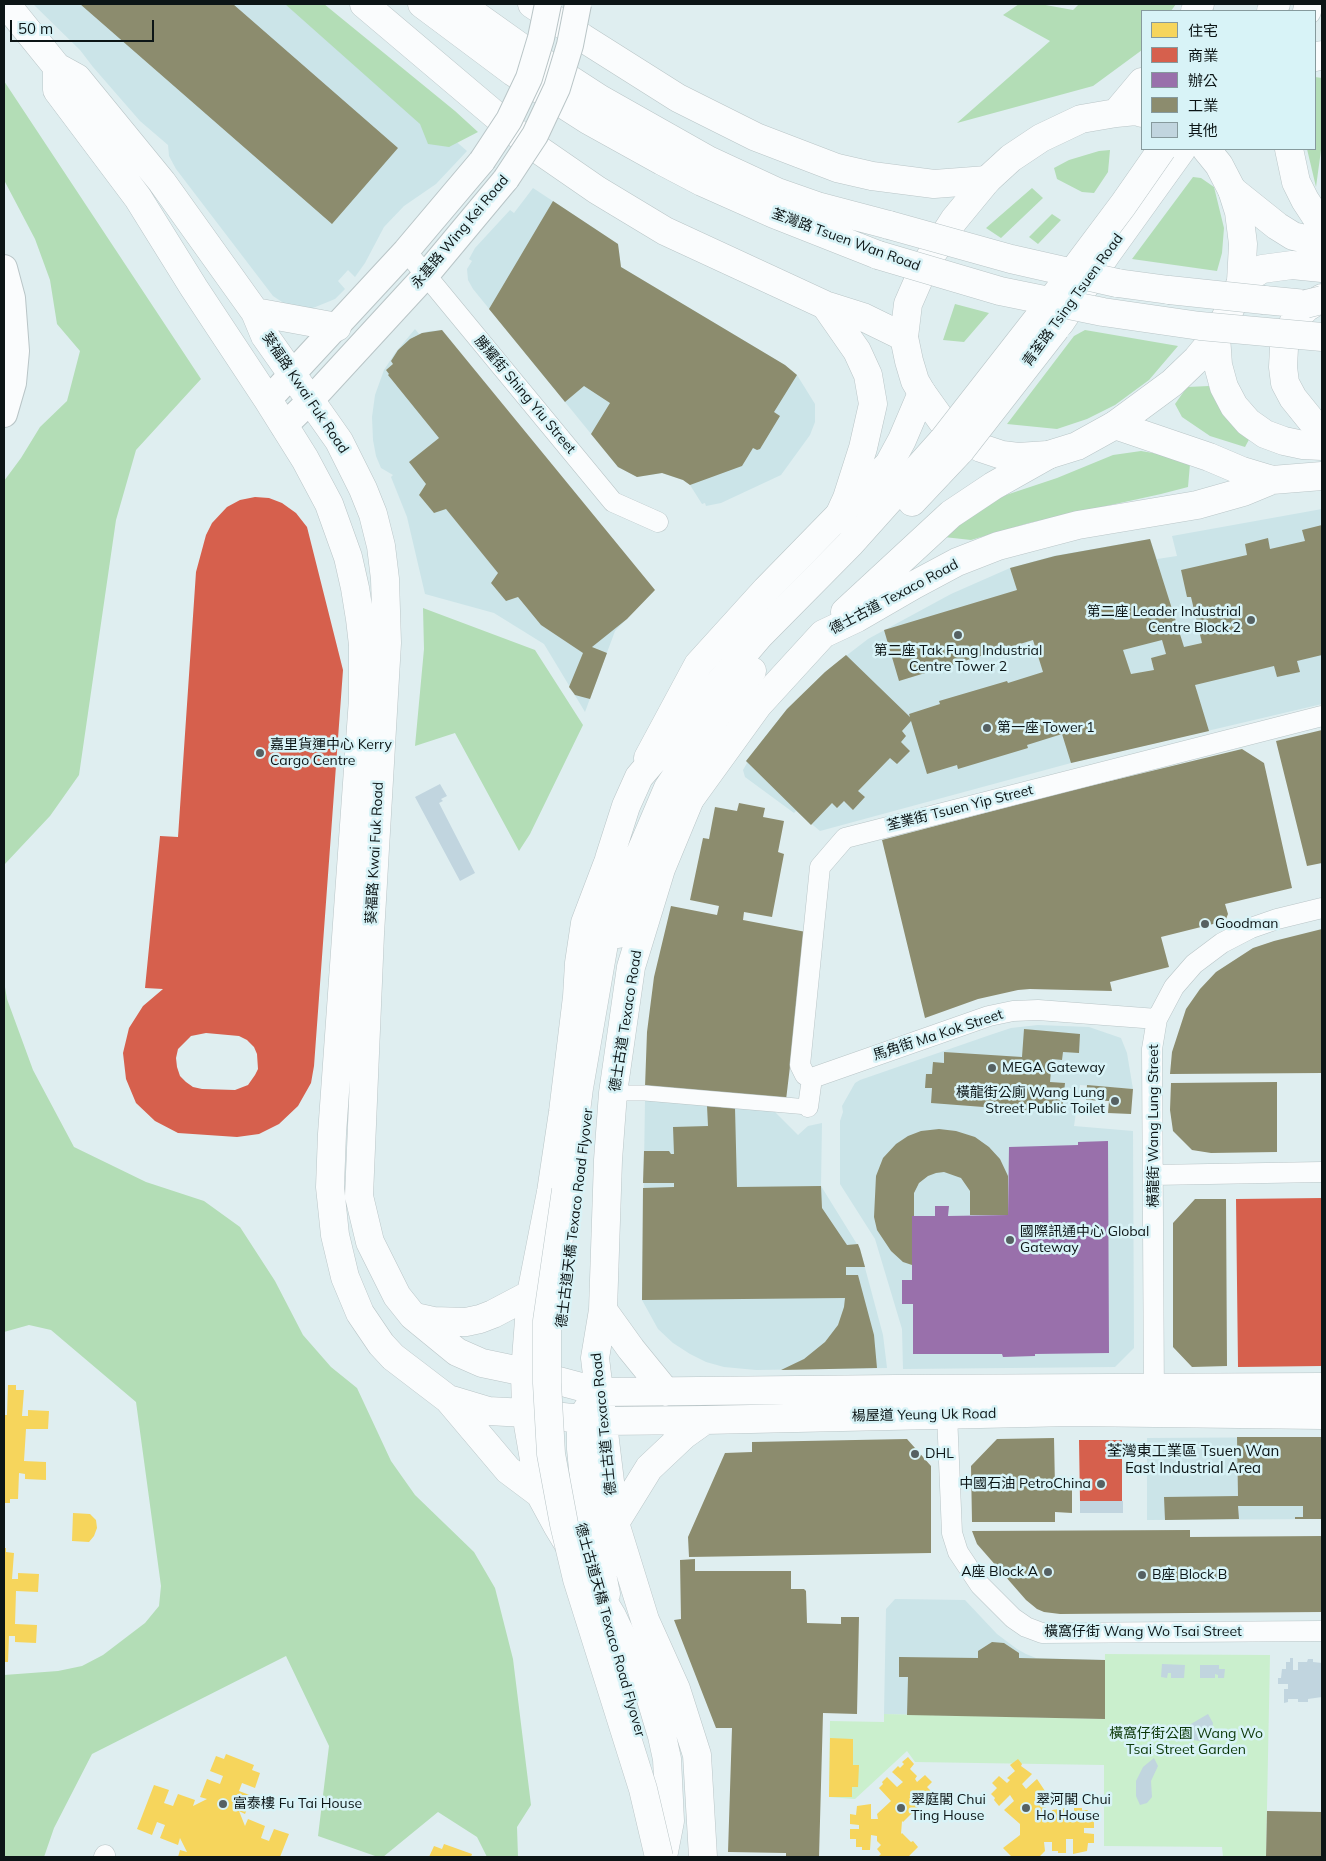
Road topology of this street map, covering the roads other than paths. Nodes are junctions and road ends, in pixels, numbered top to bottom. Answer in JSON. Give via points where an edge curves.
{"nodes":[{"id":1,"x":6,"y":4,"type":"edge"},
{"id":2,"x":364,"y":4,"type":"edge"},
{"id":3,"x":422,"y":4,"type":"edge"},
{"id":4,"x":460,"y":4,"type":"edge"},
{"id":5,"x":532,"y":4,"type":"edge"},
{"id":6,"x":548,"y":4,"type":"edge"},
{"id":7,"x":578,"y":4,"type":"edge"},
{"id":8,"x":57,"y":67,"type":"junction"},
{"id":9,"x":1141,"y":84,"type":"edge"},
{"id":10,"x":1129,"y":113,"type":"edge"},
{"id":11,"x":1161,"y":150,"type":"edge"},
{"id":12,"x":1181,"y":150,"type":"edge"},
{"id":13,"x":1289,"y":150,"type":"edge"},
{"id":14,"x":1216,"y":154,"type":"edge"},
{"id":15,"x":987,"y":180,"type":"junction"},
{"id":16,"x":1232,"y":190,"type":"junction"},
{"id":17,"x":1322,"y":226,"type":"edge"},
{"id":18,"x":1322,"y":243,"type":"edge"},
{"id":19,"x":406,"y":251,"type":"junction"},
{"id":20,"x":4,"y":268,"type":"edge"},
{"id":21,"x":1322,"y":268,"type":"edge"},
{"id":22,"x":426,"y":275,"type":"junction"},
{"id":23,"x":1241,"y":282,"type":"junction"},
{"id":24,"x":1318,"y":302,"type":"edge"},
{"id":25,"x":825,"y":306,"type":"junction"},
{"id":26,"x":254,"y":312,"type":"junction"},
{"id":27,"x":337,"y":327,"type":"junction"},
{"id":28,"x":1216,"y":336,"type":"junction"},
{"id":29,"x":904,"y":337,"type":"junction"},
{"id":30,"x":1322,"y":337,"type":"edge"},
{"id":31,"x":292,"y":375,"type":"junction"},
{"id":32,"x":922,"y":393,"type":"junction"},
{"id":33,"x":268,"y":400,"type":"junction"},
{"id":34,"x":311,"y":400,"type":"junction"},
{"id":35,"x":4,"y":414,"type":"edge"},
{"id":36,"x":1116,"y":425,"type":"junction"},
{"id":37,"x":284,"y":426,"type":"junction"},
{"id":38,"x":1322,"y":428,"type":"edge"},
{"id":39,"x":952,"y":445,"type":"junction"},
{"id":40,"x":1322,"y":446,"type":"edge"},
{"id":41,"x":1048,"y":456,"type":"junction"},
{"id":42,"x":1322,"y":476,"type":"edge"},
{"id":43,"x":1272,"y":480,"type":"junction"},
{"id":44,"x":837,"y":520,"type":"junction"},
{"id":45,"x":658,"y":522,"type":"dead end"},
{"id":46,"x":823,"y":634,"type":"junction"},
{"id":47,"x":714,"y":703,"type":"junction"},
{"id":48,"x":1322,"y":716,"type":"edge"},
{"id":49,"x":638,"y":777,"type":"junction"},
{"id":50,"x":690,"y":799,"type":"junction"},
{"id":51,"x":609,"y":859,"type":"junction"},
{"id":52,"x":1322,"y":908,"type":"edge"},
{"id":53,"x":1157,"y":1019,"type":"junction"},
{"id":54,"x":812,"y":1078,"type":"junction"},
{"id":55,"x":613,"y":1093,"type":"junction"},
{"id":56,"x":808,"y":1107,"type":"joint"},
{"id":57,"x":1322,"y":1172,"type":"edge"},
{"id":58,"x":1153,"y":1174,"type":"junction"},
{"id":59,"x":573,"y":1191,"type":"junction"},
{"id":60,"x":531,"y":1294,"type":"junction"},
{"id":61,"x":603,"y":1310,"type":"junction"},
{"id":62,"x":413,"y":1316,"type":"junction"},
{"id":63,"x":526,"y":1372,"type":"junction"},
{"id":64,"x":1322,"y":1387,"type":"edge"},
{"id":65,"x":600,"y":1392,"type":"junction"},
{"id":66,"x":666,"y":1392,"type":"junction"},
{"id":67,"x":448,"y":1399,"type":"junction"},
{"id":68,"x":1154,"y":1400,"type":"junction"},
{"id":69,"x":526,"y":1413,"type":"junction"},
{"id":70,"x":947,"y":1414,"type":"junction"},
{"id":71,"x":1322,"y":1415,"type":"edge"},
{"id":72,"x":592,"y":1420,"type":"junction"},
{"id":73,"x":705,"y":1420,"type":"junction"},
{"id":74,"x":540,"y":1494,"type":"junction"},
{"id":75,"x":615,"y":1523,"type":"junction"},
{"id":76,"x":612,"y":1616,"type":"junction"},
{"id":77,"x":1322,"y":1632,"type":"edge"},
{"id":78,"x":661,"y":1857,"type":"edge"},
{"id":79,"x":670,"y":1857,"type":"edge"},
{"id":80,"x":703,"y":1857,"type":"edge"}],
"edges":[{"from":1,"to":8,"type":"main road","name":"葵福路 Kwai Fuk Road"},
{"from":2,"to":25,"type":"main road","via":[[526,141],[597,190],[665,232]]},
{"from":3,"to":30,"type":"main road","name":"荃灣路 Tsuen Wan Road","bridge":true,"via":[[513,72],[662,162],[774,214],[878,255],[1000,291],[1103,312],[1200,326]]},
{"from":4,"to":24,"type":"main road","name":"荃灣路 Tsuen Wan Road","bridge":true,"via":[[600,99],[708,160],[785,195],[1011,259],[1117,283]]},
{"from":5,"to":15,"type":"main road","via":[[678,98],[765,140],[837,168],[934,184]]},
{"from":6,"to":19,"type":"street","name":"永基路 Wing Kei Road","bridge":true,"via":[[529,78],[509,120],[482,161]]},
{"from":7,"to":22,"type":"street","name":"永基路 Wing Kei Road","bridge":true,"via":[[557,88],[535,135],[506,179]]},
{"from":8,"to":26,"type":"main road","name":"葵福路 Kwai Fuk Road","via":[[77,78],[162,182]]},
{"from":8,"to":33,"type":"main road","name":"葵福路 Kwai Fuk Road","via":[[57,90],[138,198]]},
{"from":9,"to":10,"type":"main road"},
{"from":10,"to":15,"type":"main road","via":[[1081,119],[1041,138],[1011,158]]},
{"from":11,"to":39,"type":"main road","name":"青荃路 Tsing Tsuen Road","bridge":true},
{"from":12,"to":39,"type":"main road","name":"青荃路 Tsing Tsuen Road","bridge":true,"via":[[1056,328]]},
{"from":13,"to":17,"type":"main road","via":[[1296,182]]},
{"from":14,"to":16,"type":"main road"},
{"from":15,"to":29,"type":"main road","via":[[954,220],[925,265],[908,304]]},
{"from":16,"to":18,"type":"main road","via":[[1293,236]]},
{"from":16,"to":23,"type":"main road","via":[[1243,244]]},
{"from":19,"to":22,"type":"street","name":"勝耀街 Shing Yiu Street"},
{"from":19,"to":27,"type":"street","name":"永基路 Wing Kei Road"},
{"from":20,"to":35,"type":"street","via":[[12,298],[16,352],[13,384]]},
{"from":21,"to":23,"type":"main road","via":[[1292,265],[1262,269]]},
{"from":22,"to":34,"type":"street","name":"永基路 Wing Kei Road"},
{"from":22,"to":45,"type":"street","name":"勝耀街 Shing Yiu Street","via":[[613,502]]},
{"from":23,"to":28,"type":"main road"},
{"from":24,"to":38,"type":"main road","via":[[1296,318],[1284,348],[1283,367],[1285,383],[1292,398],[1314,424]]},
{"from":25,"to":29,"type":"main road","via":[[863,316]]},
{"from":25,"to":44,"type":"main road","via":[[857,352],[868,375],[873,404],[861,456]]},
{"from":26,"to":27,"type":"main road"},
{"from":26,"to":31,"type":"main road","name":"葵福路 Kwai Fuk Road","via":[[265,336]]},
{"from":27,"to":31,"type":"street","name":"永基路 Wing Kei Road"},
{"from":28,"to":36,"type":"main road","via":[[1172,383]]},
{"from":28,"to":40,"type":"main road","via":[[1218,365],[1224,387],[1248,422],[1265,434],[1284,441]]},
{"from":29,"to":32,"type":"main road","via":[[913,374]]},
{"from":31,"to":33,"type":"street","name":"永基路 Wing Kei Road"},
{"from":31,"to":34,"type":"main road","name":"葵福路 Kwai Fuk Road"},
{"from":32,"to":41,"type":"main road","via":[[942,421],[958,436],[982,448],[1018,457]]},
{"from":32,"to":44,"type":"main road","via":[[889,464]]},
{"from":33,"to":37,"type":"main road","name":"葵福路 Kwai Fuk Road"},
{"from":34,"to":37,"type":"street","name":"永基路 Wing Kei Road"},
{"from":34,"to":62,"type":"main road","name":"葵福路 Kwai Fuk Road","via":[[339,441],[363,489],[377,530],[385,579],[387,643],[359,1196],[370,1242],[397,1296]]},
{"from":36,"to":41,"type":"main road","via":[[1077,446]]},
{"from":36,"to":43,"type":"main road"},
{"from":37,"to":67,"type":"main road","name":"葵福路 Kwai Fuk Road","via":[[329,504],[348,558],[362,645],[362,724],[332,1134],[330,1187],[335,1235],[344,1278],[369,1328],[393,1357]]},
{"from":39,"to":47,"type":"main road","via":[[862,555],[754,668]]},
{"from":39,"to":47,"type":"main road","via":[[759,636]]},
{"from":41,"to":46,"type":"main road","via":[[951,514]]},
{"from":42,"to":43,"type":"main road","name":"德士古道 Texaco Road"},
{"from":43,"to":46,"type":"main road","name":"德士古道 Texaco Road","via":[[1197,505],[1078,525],[998,546],[957,562]]},
{"from":44,"to":49,"type":"main road","via":[[766,590],[698,665]]},
{"from":46,"to":50,"type":"main road","name":"德士古道 Texaco Road","via":[[758,705]]},
{"from":47,"to":49,"type":"main road"},
{"from":47,"to":50,"type":"main road"},
{"from":47,"to":59,"type":"main road","name":"德士古道天橋 Texaco Road Flyover","via":[[668,788],[636,863],[612,963]]},
{"from":48,"to":54,"type":"street","name":"荃業街 Tsuen Yip Street","via":[[845,838],[820,867],[800,1065]]},
{"from":49,"to":51,"type":"main road"},
{"from":50,"to":55,"type":"main road","name":"德士古道 Texaco Road","via":[[661,869],[632,967]]},
{"from":51,"to":59,"type":"main road","name":"德士古道天橋 Texaco Road Flyover","via":[[607,926],[578,1088]]},
{"from":51,"to":60,"type":"main road","via":[[585,924],[562,1120]]},
{"from":52,"to":53,"type":"street","name":"橫龍街 Wang Lung Street","via":[[1251,928],[1222,943],[1194,964],[1174,987]]},
{"from":53,"to":54,"type":"street","name":"馬角街 Ma Kok Street","via":[[1013,1011],[989,1016]]},
{"from":53,"to":58,"type":"street","name":"橫龍街 Wang Lung Street","via":[[1152,1049]]},
{"from":54,"to":56,"type":"street"},
{"from":55,"to":56,"type":"street"},
{"from":55,"to":61,"type":"main road","name":"德士古道 Texaco Road"},
{"from":57,"to":58,"type":"street"},
{"from":58,"to":68,"type":"street","name":"橫龍街 Wang Lung Street"},
{"from":59,"to":78,"type":"main road","name":"德士古道天橋 Texaco Road Flyover","bridge":true,"via":[[547,1321],[551,1454],[577,1579]]},
{"from":59,"to":79,"type":"main road","name":"德士古道天橋 Texaco Road Flyover","via":[[560,1320],[563,1452],[591,1576],[655,1785]]},
{"from":60,"to":62,"type":"main road","via":[[480,1319],[466,1322],[433,1321]]},
{"from":60,"to":63,"type":"main road"},
{"from":61,"to":65,"type":"main road","name":"德士古道 Texaco Road","via":[[595,1358]]},
{"from":61,"to":66,"type":"main road"},
{"from":62,"to":63,"type":"main road","name":"葵福路 Kwai Fuk Road","via":[[457,1352],[482,1364]]},
{"from":63,"to":65,"type":"main road","name":"葵福路 Kwai Fuk Road"},
{"from":63,"to":69,"type":"main road"},
{"from":64,"to":68,"type":"main road","name":"楊屋道 Yeung Uk Road"},
{"from":65,"to":66,"type":"main road","name":"楊屋道 Yeung Uk Road"},
{"from":65,"to":72,"type":"main road"},
{"from":66,"to":68,"type":"main road","name":"楊屋道 Yeung Uk Road","via":[[896,1388]]},
{"from":67,"to":69,"type":"main road","name":"葵福路 Kwai Fuk Road","via":[[488,1411]]},
{"from":67,"to":74,"type":"main road","via":[[508,1470]]},
{"from":68,"to":70,"type":"main road","name":"楊屋道 Yeung Uk Road"},
{"from":68,"to":71,"type":"main road","name":"楊屋道 Yeung Uk Road"},
{"from":69,"to":72,"type":"main road","name":"楊屋道 Yeung Uk Road"},
{"from":69,"to":74,"type":"main road"},
{"from":70,"to":73,"type":"main road","name":"楊屋道 Yeung Uk Road"},
{"from":70,"to":77,"type":"street","name":"橫窩仔街 Wang Wo Tsai Street","via":[[952,1533],[958,1552],[980,1585],[1026,1627],[1042,1634]]},
{"from":72,"to":73,"type":"main road","name":"楊屋道 Yeung Uk Road"},
{"from":72,"to":75,"type":"main road","name":"德士古道 Texaco Road"},
{"from":72,"to":76,"type":"main road","via":[[581,1449],[585,1490]]},
{"from":73,"to":75,"type":"main road","via":[[649,1468]]},
{"from":74,"to":76,"type":"main road"},
{"from":75,"to":80,"type":"main road","name":"德士古道 Texaco Road","via":[[645,1620],[676,1689],[697,1754]]},
{"from":76,"to":78,"type":"main road","via":[[650,1696],[667,1759],[670,1821]]}]}
